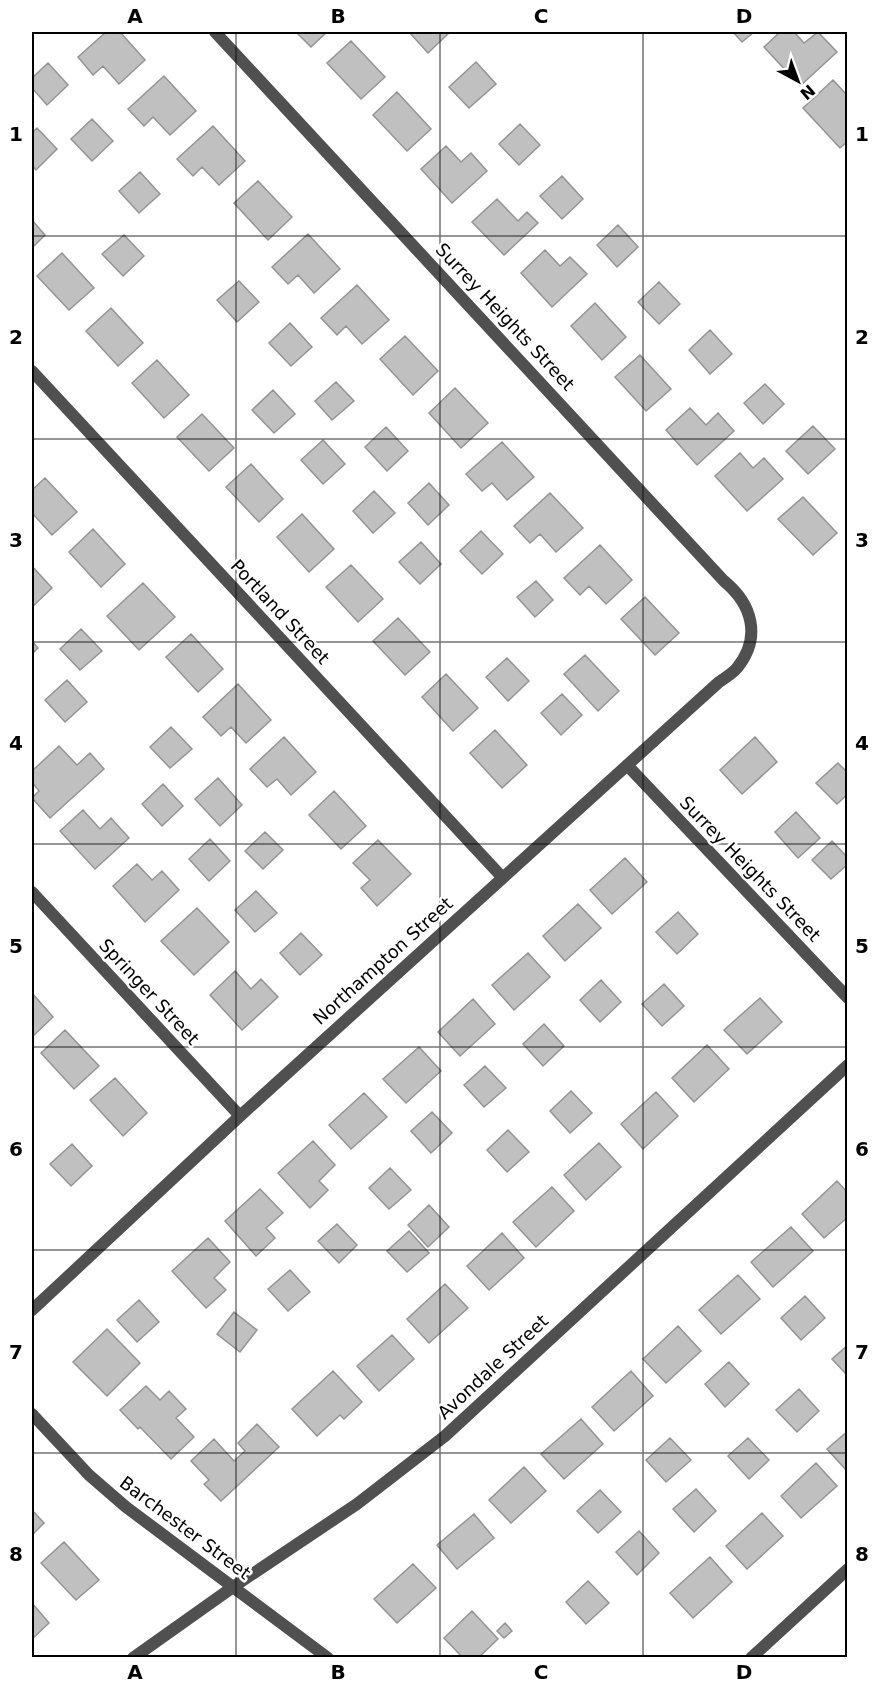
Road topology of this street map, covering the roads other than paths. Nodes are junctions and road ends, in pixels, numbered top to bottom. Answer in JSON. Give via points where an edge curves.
{"nodes":[{"id":1,"x":215,"y":32,"type":"edge"},
{"id":2,"x":32,"y":371,"type":"edge"},
{"id":3,"x":751,"y":636,"type":"joint"},
{"id":4,"x":627,"y":765,"type":"junction"},
{"id":5,"x":502,"y":877,"type":"junction"},
{"id":6,"x":32,"y":892,"type":"edge"},
{"id":7,"x":848,"y":998,"type":"edge"},
{"id":8,"x":848,"y":1065,"type":"edge"},
{"id":9,"x":240,"y":1116,"type":"junction"},
{"id":10,"x":32,"y":1310,"type":"edge"},
{"id":11,"x":32,"y":1414,"type":"edge"},
{"id":12,"x":848,"y":1569,"type":"edge"},
{"id":13,"x":233,"y":1587,"type":"junction"},
{"id":14,"x":133,"y":1658,"type":"edge"},
{"id":15,"x":328,"y":1658,"type":"edge"},
{"id":16,"x":751,"y":1658,"type":"edge"}],
"edges":[{"from":1,"to":3,"type":"street","name":"Surrey Heights Street","via":[[737,592],[749,614]]},
{"from":2,"to":5,"type":"street","name":"Portland Street"},
{"from":3,"to":4,"type":"street","name":"Northampton Street","via":[[748,651],[736,669]]},
{"from":4,"to":5,"type":"street","name":"Northampton Street"},
{"from":4,"to":7,"type":"street","name":"Surrey Heights Street"},
{"from":5,"to":9,"type":"street","name":"Northampton Street"},
{"from":6,"to":9,"type":"street","name":"Springer Street"},
{"from":8,"to":13,"type":"street","name":"Avondale Street","via":[[445,1436],[357,1504]]},
{"from":9,"to":10,"type":"street","name":"Northampton Street"},
{"from":11,"to":13,"type":"street","name":"Barchester Street","via":[[89,1475],[126,1507]]},
{"from":12,"to":16,"type":"street"},
{"from":13,"to":14,"type":"street","name":"Avondale Street"},
{"from":13,"to":15,"type":"street","name":"Barchester Street"}]}
